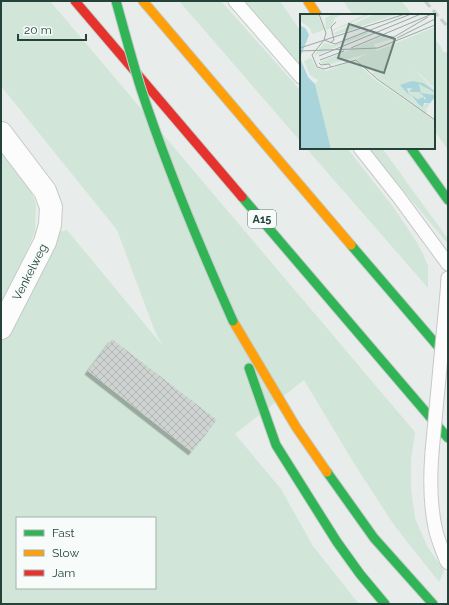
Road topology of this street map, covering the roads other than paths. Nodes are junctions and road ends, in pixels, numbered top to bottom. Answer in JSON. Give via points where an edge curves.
{"nodes":[{"id":1,"x":75,"y":1,"type":"edge"},
{"id":2,"x":116,"y":1,"type":"edge"},
{"id":3,"x":143,"y":1,"type":"edge"},
{"id":4,"x":235,"y":1,"type":"edge"},
{"id":5,"x":308,"y":1,"type":"edge"},
{"id":6,"x":316,"y":14,"type":"edge"},
{"id":7,"x":300,"y":76,"type":"edge"},
{"id":8,"x":1,"y":133,"type":"edge"},
{"id":9,"x":361,"y":149,"type":"edge"},
{"id":10,"x":412,"y":149,"type":"edge"},
{"id":11,"x":448,"y":200,"type":"edge"},
{"id":12,"x":448,"y":264,"type":"edge"},
{"id":13,"x":448,"y":278,"type":"edge"},
{"id":14,"x":233,"y":321,"type":"junction"},
{"id":15,"x":1,"y":328,"type":"edge"},
{"id":16,"x":448,"y":358,"type":"edge"},
{"id":17,"x":448,"y":438,"type":"edge"},
{"id":18,"x":448,"y":563,"type":"edge"},
{"id":19,"x":385,"y":604,"type":"edge"},
{"id":20,"x":433,"y":604,"type":"edge"}],
"edges":[{"from":1,"to":17,"type":"highway","number":"A15"},
{"from":2,"to":14,"type":"highway","bridge":true,"via":[[145,100],[202,251]]},
{"from":3,"to":16,"type":"highway"},
{"from":4,"to":7,"type":"lane"},
{"from":5,"to":6,"type":"highway"},
{"from":8,"to":15,"type":"street","name":"Venkelweg","via":[[45,191],[50,207],[50,225],[45,242]]},
{"from":9,"to":12,"type":"lane"},
{"from":10,"to":11,"type":"highway"},
{"from":13,"to":18,"type":"lane","bridge":true,"via":[[431,465],[435,528]]},
{"from":14,"to":19,"type":"highway","via":[[276,444],[337,542]]},
{"from":14,"to":20,"type":"highway","via":[[296,427],[343,496],[374,538]]}]}
